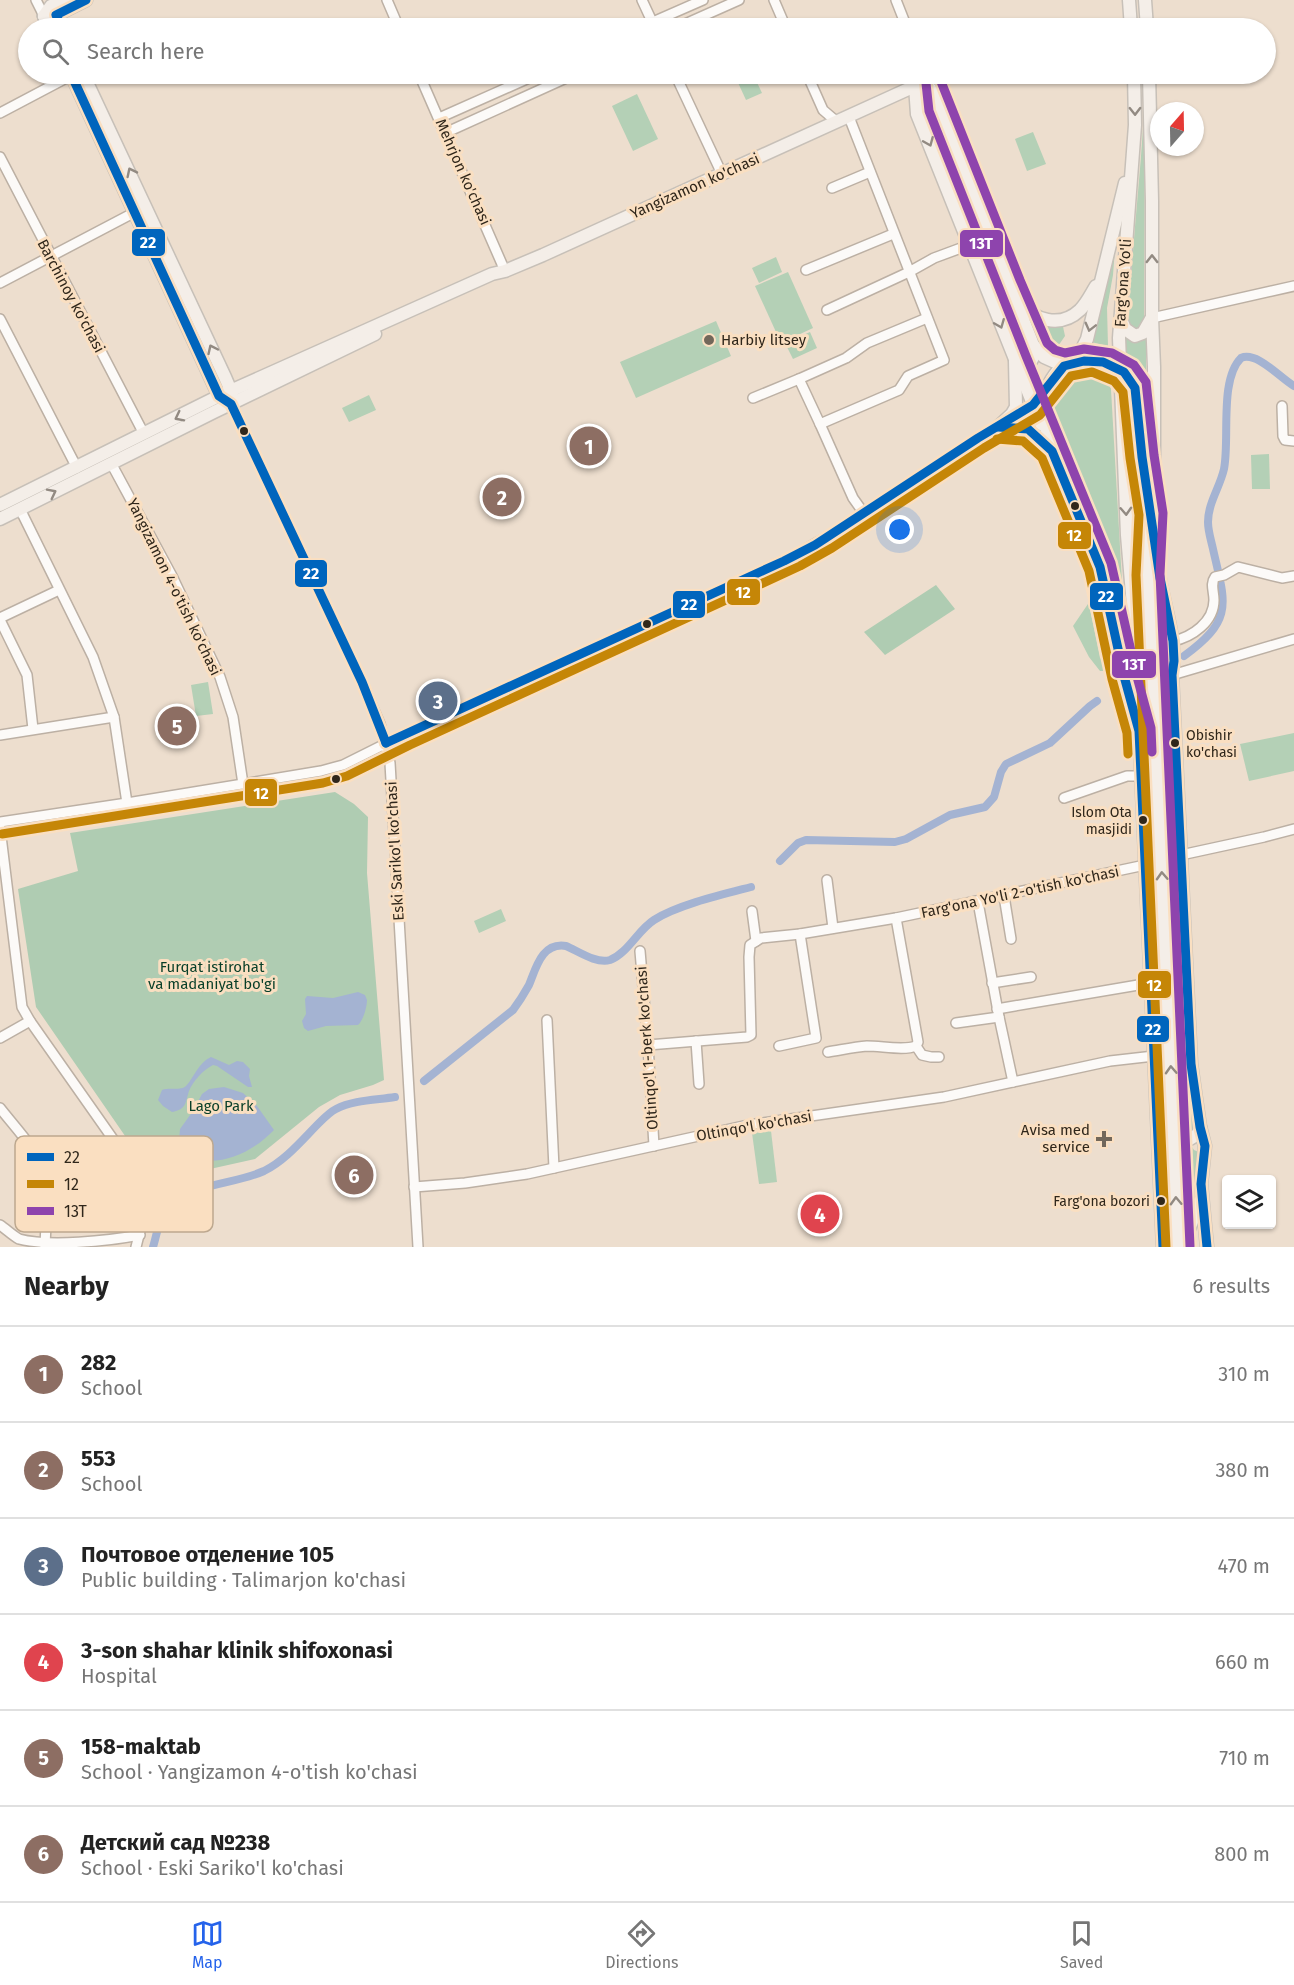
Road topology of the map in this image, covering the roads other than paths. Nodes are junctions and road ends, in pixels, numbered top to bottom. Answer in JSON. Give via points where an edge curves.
{"nodes":[{"id":1,"x":36,"y":0,"type":"edge"},
{"id":2,"x":64,"y":0,"type":"edge"},
{"id":3,"x":86,"y":0,"type":"edge"},
{"id":4,"x":387,"y":0,"type":"edge"},
{"id":5,"x":642,"y":0,"type":"edge"},
{"id":6,"x":703,"y":0,"type":"edge"},
{"id":7,"x":739,"y":0,"type":"edge"},
{"id":8,"x":774,"y":0,"type":"edge"},
{"id":9,"x":896,"y":0,"type":"edge"},
{"id":10,"x":1129,"y":0,"type":"edge"},
{"id":11,"x":1145,"y":0,"type":"edge"},
{"id":12,"x":50,"y":9,"type":"edge"},
{"id":13,"x":395,"y":18,"type":"edge"},
{"id":14,"x":650,"y":18,"type":"edge"},
{"id":15,"x":668,"y":18,"type":"edge"},
{"id":16,"x":698,"y":18,"type":"edge"},
{"id":17,"x":782,"y":18,"type":"edge"},
{"id":18,"x":903,"y":18,"type":"edge"},
{"id":19,"x":1130,"y":18,"type":"edge"},
{"id":20,"x":1146,"y":18,"type":"edge"},
{"id":21,"x":56,"y":84,"type":"edge"},
{"id":22,"x":80,"y":84,"type":"edge"},
{"id":23,"x":424,"y":84,"type":"edge"},
{"id":24,"x":516,"y":84,"type":"edge"},
{"id":25,"x":553,"y":84,"type":"edge"},
{"id":26,"x":680,"y":84,"type":"edge"},
{"id":27,"x":811,"y":84,"type":"edge"},
{"id":28,"x":908,"y":84,"type":"edge"},
{"id":29,"x":914,"y":84,"type":"edge"},
{"id":30,"x":920,"y":84,"type":"edge"},
{"id":31,"x":929,"y":84,"type":"edge"},
{"id":32,"x":1134,"y":84,"type":"edge"},
{"id":33,"x":1149,"y":84,"type":"edge"},
{"id":34,"x":933,"y":92,"type":"junction"},
{"id":35,"x":884,"y":100,"type":"junction"},
{"id":36,"x":0,"y":113,"type":"edge"},
{"id":37,"x":917,"y":114,"type":"junction"},
{"id":38,"x":439,"y":118,"type":"junction"},
{"id":39,"x":843,"y":120,"type":"junction"},
{"id":40,"x":445,"y":133,"type":"junction"},
{"id":41,"x":1134,"y":148,"type":"junction"},
{"id":42,"x":0,"y":157,"type":"edge"},
{"id":43,"x":870,"y":172,"type":"junction"},
{"id":44,"x":722,"y":174,"type":"junction"},
{"id":45,"x":832,"y":188,"type":"dead end"},
{"id":46,"x":141,"y":209,"type":"junction"},
{"id":47,"x":893,"y":234,"type":"junction"},
{"id":48,"x":969,"y":245,"type":"junction"},
{"id":49,"x":50,"y":256,"type":"junction"},
{"id":50,"x":806,"y":270,"type":"dead end"},
{"id":51,"x":505,"y":272,"type":"junction"},
{"id":52,"x":909,"y":272,"type":"junction"},
{"id":53,"x":1101,"y":277,"type":"junction"},
{"id":54,"x":0,"y":283,"type":"edge"},
{"id":55,"x":1294,"y":286,"type":"edge"},
{"id":56,"x":1013,"y":296,"type":"junction"},
{"id":57,"x":827,"y":310,"type":"dead end"},
{"id":58,"x":1120,"y":315,"type":"junction"},
{"id":59,"x":927,"y":318,"type":"junction"},
{"id":60,"x":1152,"y":318,"type":"junction"},
{"id":61,"x":0,"y":320,"type":"edge"},
{"id":62,"x":1033,"y":345,"type":"junction"},
{"id":63,"x":1015,"y":361,"type":"junction"},
{"id":64,"x":1069,"y":364,"type":"junction"},
{"id":65,"x":1119,"y":369,"type":"junction"},
{"id":66,"x":799,"y":379,"type":"junction"},
{"id":67,"x":1046,"y":391,"type":"junction"},
{"id":68,"x":225,"y":394,"type":"junction"},
{"id":69,"x":753,"y":398,"type":"dead end"},
{"id":70,"x":231,"y":404,"type":"junction"},
{"id":71,"x":1033,"y":405,"type":"junction"},
{"id":72,"x":1282,"y":406,"type":"dead end"},
{"id":73,"x":820,"y":424,"type":"junction"},
{"id":74,"x":998,"y":427,"type":"junction"},
{"id":75,"x":144,"y":434,"type":"junction"},
{"id":76,"x":1294,"y":441,"type":"edge"},
{"id":77,"x":1052,"y":451,"type":"junction"},
{"id":78,"x":111,"y":463,"type":"junction"},
{"id":79,"x":77,"y":468,"type":"junction"},
{"id":80,"x":0,"y":506,"type":"edge"},
{"id":81,"x":20,"y":509,"type":"junction"},
{"id":82,"x":863,"y":512,"type":"junction"},
{"id":83,"x":1151,"y":514,"type":"junction"},
{"id":84,"x":0,"y":519,"type":"edge"},
{"id":85,"x":1100,"y":567,"type":"junction"},
{"id":86,"x":1294,"y":576,"type":"edge"},
{"id":87,"x":59,"y":590,"type":"junction"},
{"id":88,"x":1149,"y":604,"type":"junction"},
{"id":89,"x":1134,"y":618,"type":"junction"},
{"id":90,"x":0,"y":619,"type":"edge"},
{"id":91,"x":1151,"y":630,"type":"junction"},
{"id":92,"x":1294,"y":639,"type":"edge"},
{"id":93,"x":1173,"y":641,"type":"junction"},
{"id":94,"x":1172,"y":675,"type":"junction"},
{"id":95,"x":114,"y":717,"type":"junction"},
{"id":96,"x":33,"y":729,"type":"junction"},
{"id":97,"x":1139,"y":731,"type":"junction"},
{"id":98,"x":0,"y":735,"type":"edge"},
{"id":99,"x":386,"y":743,"type":"junction"},
{"id":100,"x":1141,"y":776,"type":"junction"},
{"id":101,"x":243,"y":784,"type":"junction"},
{"id":102,"x":1064,"y":798,"type":"dead end"},
{"id":103,"x":127,"y":803,"type":"junction"},
{"id":104,"x":0,"y":822,"type":"edge"},
{"id":105,"x":0,"y":828,"type":"edge"},
{"id":106,"x":1294,"y":829,"type":"edge"},
{"id":107,"x":1181,"y":855,"type":"junction"},
{"id":108,"x":1145,"y":865,"type":"junction"},
{"id":109,"x":827,"y":880,"type":"dead end"},
{"id":110,"x":1004,"y":896,"type":"junction"},
{"id":111,"x":978,"y":902,"type":"junction"},
{"id":112,"x":4,"y":903,"type":"edge"},
{"id":113,"x":752,"y":911,"type":"dead end"},
{"id":114,"x":896,"y":918,"type":"junction"},
{"id":115,"x":833,"y":928,"type":"junction"},
{"id":116,"x":800,"y":934,"type":"junction"},
{"id":117,"x":1011,"y":939,"type":"dead end"},
{"id":118,"x":756,"y":941,"type":"junction"},
{"id":119,"x":640,"y":951,"type":"dead end"},
{"id":120,"x":1031,"y":977,"type":"dead end"},
{"id":121,"x":992,"y":983,"type":"junction"},
{"id":122,"x":1150,"y":983,"type":"junction"},
{"id":123,"x":998,"y":1013,"type":"junction"},
{"id":124,"x":547,"y":1020,"type":"dead end"},
{"id":125,"x":30,"y":1021,"type":"junction"},
{"id":126,"x":956,"y":1023,"type":"dead end"},
{"id":127,"x":0,"y":1038,"type":"edge"},
{"id":128,"x":696,"y":1041,"type":"junction"},
{"id":129,"x":648,"y":1045,"type":"junction"},
{"id":130,"x":779,"y":1046,"type":"dead end"},
{"id":131,"x":916,"y":1046,"type":"junction"},
{"id":132,"x":828,"y":1052,"type":"dead end"},
{"id":133,"x":1154,"y":1056,"type":"junction"},
{"id":134,"x":939,"y":1057,"type":"dead end"},
{"id":135,"x":1013,"y":1083,"type":"junction"},
{"id":136,"x":699,"y":1084,"type":"dead end"},
{"id":137,"x":0,"y":1108,"type":"edge"},
{"id":138,"x":1200,"y":1127,"type":"junction"},
{"id":139,"x":1173,"y":1129,"type":"junction"},
{"id":140,"x":20,"y":1136,"type":"edge"},
{"id":141,"x":111,"y":1136,"type":"edge"},
{"id":142,"x":1192,"y":1139,"type":"junction"},
{"id":143,"x":654,"y":1146,"type":"junction"},
{"id":144,"x":1205,"y":1146,"type":"junction"},
{"id":145,"x":554,"y":1168,"type":"junction"},
{"id":146,"x":414,"y":1187,"type":"junction"},
{"id":147,"x":1202,"y":1197,"type":"junction"},
{"id":148,"x":0,"y":1225,"type":"edge"},
{"id":149,"x":141,"y":1232,"type":"edge"},
{"id":150,"x":140,"y":1235,"type":"junction"},
{"id":151,"x":45,"y":1246,"type":"edge"},
{"id":152,"x":136,"y":1247,"type":"edge"},
{"id":153,"x":418,"y":1247,"type":"edge"},
{"id":154,"x":1163,"y":1247,"type":"edge"},
{"id":155,"x":1180,"y":1247,"type":"edge"},
{"id":156,"x":1207,"y":1247,"type":"edge"}],
"edges":[{"from":1,"to":12,"type":"street"},
{"from":2,"to":12,"type":"main road"},
{"from":3,"to":12,"type":"main road"},
{"from":4,"to":13,"type":"street"},
{"from":5,"to":14,"type":"street"},
{"from":6,"to":15,"type":"street"},
{"from":7,"to":16,"type":"street"},
{"from":8,"to":17,"type":"street"},
{"from":9,"to":18,"type":"street"},
{"from":10,"to":19,"type":"main road"},
{"from":11,"to":20,"type":"main road"},
{"from":21,"to":36,"type":"street"},
{"from":22,"to":46,"type":"main road","name":"Eski Sariko'l ko'chasi"},
{"from":23,"to":38,"type":"street","name":"Mehrjon ko'chasi"},
{"from":24,"to":38,"type":"street"},
{"from":25,"to":40,"type":"street"},
{"from":26,"to":44,"type":"street"},
{"from":27,"to":39,"type":"street","via":[[823,110]]},
{"from":28,"to":35,"type":"main road","name":"Yangizamon ko'chasi"},
{"from":29,"to":37,"type":"main road"},
{"from":30,"to":34,"type":"main road"},
{"from":31,"to":34,"type":"street"},
{"from":32,"to":41,"type":"main road","name":"Farg'ona Yo'li","one_way":true},
{"from":60,"to":33,"type":"main road","name":"Farg'ona Yo'li","one_way":true},
{"from":34,"to":56,"type":"main road"},
{"from":35,"to":37,"type":"main road","via":[[904,100]]},
{"from":35,"to":39,"type":"main road","name":"Yangizamon ko'chasi"},
{"from":37,"to":48,"type":"main road","one_way":true},
{"from":38,"to":40,"type":"street","name":"Mehrjon ko'chasi"},
{"from":39,"to":43,"type":"street"},
{"from":39,"to":44,"type":"main road","name":"Yangizamon ko'chasi"},
{"from":40,"to":51,"type":"street","name":"Mehrjon ko'chasi"},
{"from":41,"to":53,"type":"main road"},
{"from":41,"to":58,"type":"main road","name":"Farg'ona Yo'li"},
{"from":42,"to":49,"type":"street","name":"Barchinoy ko'chasi"},
{"from":43,"to":45,"type":"street"},
{"from":43,"to":47,"type":"street"},
{"from":44,"to":51,"type":"main road","name":"Yangizamon ko'chasi"},
{"from":46,"to":49,"type":"street"},
{"from":46,"to":68,"type":"main road","name":"Eski Sariko'l ko'chasi"},
{"from":47,"to":50,"type":"street"},
{"from":47,"to":52,"type":"street"},
{"from":48,"to":52,"type":"street"},
{"from":48,"to":63,"type":"main road","one_way":true},
{"from":49,"to":54,"type":"street"},
{"from":49,"to":75,"type":"street","name":"Barchinoy ko'chasi"},
{"from":51,"to":68,"type":"main road","name":"Yangizamon ko'chasi","via":[[492,274]]},
{"from":51,"to":70,"type":"main road","name":"Yangizamon ko'chasi","via":[[494,281]]},
{"from":52,"to":57,"type":"street"},
{"from":52,"to":59,"type":"street"},
{"from":53,"to":56,"type":"main road","via":[[1082,308],[1063,320],[1032,315]]},
{"from":53,"to":64,"type":"main road","one_way":true,"via":[[1086,343]]},
{"from":55,"to":60,"type":"street"},
{"from":56,"to":62,"type":"main road"},
{"from":58,"to":60,"type":"main road","via":[[1125,329],[1135,336],[1143,333]]},
{"from":58,"to":65,"type":"main road","name":"Farg'ona Yo'li"},
{"from":59,"to":66,"type":"street","via":[[867,343],[846,358]]},
{"from":59,"to":73,"type":"street","via":[[944,360],[908,376],[899,390]]},
{"from":60,"to":83,"type":"main road","name":"Farg'ona Yo'li"},
{"from":61,"to":79,"type":"street"},
{"from":62,"to":63,"type":"main road","via":[[1033,360],[1024,364]]},
{"from":62,"to":64,"type":"main road","via":[[1044,357]]},
{"from":63,"to":71,"type":"main road"},
{"from":63,"to":74,"type":"main road","via":[[1016,407]]},
{"from":64,"to":65,"type":"main road","via":[[1096,361]]},
{"from":64,"to":67,"type":"main road"},
{"from":65,"to":83,"type":"main road","via":[[1135,388]]},
{"from":65,"to":89,"type":"main road","name":"Farg'ona Yo'li","one_way":true},
{"from":66,"to":69,"type":"street"},
{"from":66,"to":73,"type":"street"},
{"from":67,"to":71,"type":"main road"},
{"from":67,"to":77,"type":"main road","via":[[1044,411]]},
{"from":68,"to":70,"type":"main road","name":"Eski Sariko'l ko'chasi"},
{"from":68,"to":75,"type":"main road","name":"Yangizamon ko'chasi","one_way":true},
{"from":70,"to":78,"type":"main road","name":"Yangizamon ko'chasi"},
{"from":70,"to":99,"type":"street","name":"Eski Sariko'l ko'chasi","via":[[349,653]]},
{"from":71,"to":74,"type":"street"},
{"from":71,"to":77,"type":"main road"},
{"from":72,"to":76,"type":"street","via":[[1283,436]]},
{"from":73,"to":82,"type":"street"},
{"from":74,"to":77,"type":"main road","via":[[1028,429]]},
{"from":74,"to":82,"type":"street"},
{"from":75,"to":79,"type":"main road","name":"Yangizamon ko'chasi"},
{"from":77,"to":85,"type":"main road"},
{"from":81,"to":78,"type":"main road","name":"Yangizamon ko'chasi","one_way":true},
{"from":78,"to":101,"type":"street","name":"Yangizamon 4-o'tish ko'chasi","via":[[172,576],[220,677],[233,717]]},
{"from":79,"to":80,"type":"main road","name":"Yangizamon ko'chasi"},
{"from":81,"to":84,"type":"main road","name":"Yangizamon ko'chasi"},
{"from":81,"to":87,"type":"street"},
{"from":82,"to":99,"type":"street","via":[[784,561]]},
{"from":83,"to":88,"type":"main road","name":"Farg'ona Yo'li"},
{"from":83,"to":93,"type":"main road"},
{"from":85,"to":89,"type":"main road","via":[[1120,606]]},
{"from":85,"to":97,"type":"main road"},
{"from":86,"to":93,"type":"street","via":[[1282,578],[1238,567],[1220,576],[1212,583],[1211,615],[1195,632]]},
{"from":87,"to":90,"type":"street"},
{"from":87,"to":95,"type":"street","via":[[93,657]]},
{"from":88,"to":89,"type":"main road","via":[[1143,617]]},
{"from":88,"to":91,"type":"main road","name":"Farg'ona Yo'li"},
{"from":89,"to":91,"type":"main road"},
{"from":89,"to":97,"type":"main road","name":"Farg'ona Yo'li"},
{"from":90,"to":96,"type":"street","via":[[27,675]]},
{"from":91,"to":94,"type":"main road","via":[[1164,646]]},
{"from":139,"to":91,"type":"main road","name":"Farg'ona Yo'li","one_way":true},
{"from":92,"to":94,"type":"street"},
{"from":93,"to":94,"type":"main road"},
{"from":94,"to":107,"type":"main road"},
{"from":95,"to":96,"type":"street"},
{"from":95,"to":103,"type":"street"},
{"from":96,"to":98,"type":"street"},
{"from":97,"to":100,"type":"main road","name":"Farg'ona Yo'li"},
{"from":99,"to":101,"type":"street","via":[[332,768]]},
{"from":99,"to":146,"type":"street","name":"Eski Sariko'l ko'chasi"},
{"from":100,"to":102,"type":"street","via":[[1127,776]]},
{"from":100,"to":108,"type":"main road","name":"Farg'ona Yo'li"},
{"from":101,"to":103,"type":"street"},
{"from":103,"to":104,"type":"street"},
{"from":105,"to":112,"type":"street"},
{"from":106,"to":107,"type":"street"},
{"from":107,"to":138,"type":"main road","via":[[1191,1064]]},
{"from":108,"to":110,"type":"street","name":"Farg'ona Yo'li 2-o'tish ko'chasi"},
{"from":108,"to":122,"type":"main road","name":"Farg'ona Yo'li"},
{"from":109,"to":115,"type":"street"},
{"from":110,"to":111,"type":"street","name":"Farg'ona Yo'li 2-o'tish ko'chasi"},
{"from":110,"to":117,"type":"street"},
{"from":111,"to":114,"type":"street","name":"Farg'ona Yo'li 2-o'tish ko'chasi"},
{"from":111,"to":121,"type":"street"},
{"from":112,"to":125,"type":"street","via":[[22,1006]]},
{"from":113,"to":118,"type":"street"},
{"from":114,"to":115,"type":"street","name":"Farg'ona Yo'li 2-o'tish ko'chasi"},
{"from":114,"to":131,"type":"street"},
{"from":115,"to":116,"type":"street","name":"Farg'ona Yo'li 2-o'tish ko'chasi"},
{"from":116,"to":118,"type":"street","name":"Farg'ona Yo'li 2-o'tish ko'chasi"},
{"from":116,"to":130,"type":"street","via":[[816,1038]]},
{"from":118,"to":128,"type":"street","via":[[750,945],[749,957],[751,1035]]},
{"from":119,"to":129,"type":"street","name":"Oltinqo'l 1-berk ko'chasi"},
{"from":120,"to":121,"type":"street"},
{"from":121,"to":123,"type":"street"},
{"from":122,"to":123,"type":"street"},
{"from":122,"to":133,"type":"main road","name":"Farg'ona Yo'li"},
{"from":123,"to":126,"type":"street"},
{"from":123,"to":135,"type":"street"},
{"from":124,"to":145,"type":"street"},
{"from":125,"to":127,"type":"street"},
{"from":125,"to":141,"type":"street"},
{"from":128,"to":129,"type":"street"},
{"from":128,"to":136,"type":"street"},
{"from":129,"to":143,"type":"street","name":"Oltinqo'l 1-berk ko'chasi"},
{"from":131,"to":132,"type":"street","via":[[864,1046]]},
{"from":131,"to":134,"type":"street","via":[[922,1055]]},
{"from":133,"to":135,"type":"street","name":"Oltinqo'l ko'chasi","via":[[1100,1063]]},
{"from":133,"to":154,"type":"main road","name":"Farg'ona Yo'li"},
{"from":135,"to":143,"type":"street","name":"Oltinqo'l ko'chasi","via":[[944,1097],[748,1125]]},
{"from":137,"to":140,"type":"street"},
{"from":138,"to":142,"type":"main road"},
{"from":138,"to":144,"type":"main road"},
{"from":139,"to":142,"type":"main road","via":[[1183,1138]]},
{"from":155,"to":139,"type":"main road","name":"Farg'ona Yo'li","one_way":true},
{"from":142,"to":144,"type":"main road","via":[[1195,1147]]},
{"from":143,"to":145,"type":"street","name":"Oltinqo'l ko'chasi"},
{"from":144,"to":147,"type":"main road"},
{"from":145,"to":146,"type":"street","name":"Oltinqo'l ko'chasi"},
{"from":146,"to":153,"type":"street"},
{"from":147,"to":155,"type":"main road"},
{"from":147,"to":156,"type":"main road"},
{"from":148,"to":151,"type":"street","via":[[19,1239]]},
{"from":149,"to":150,"type":"street"},
{"from":150,"to":151,"type":"street"},
{"from":150,"to":152,"type":"street"}]}
